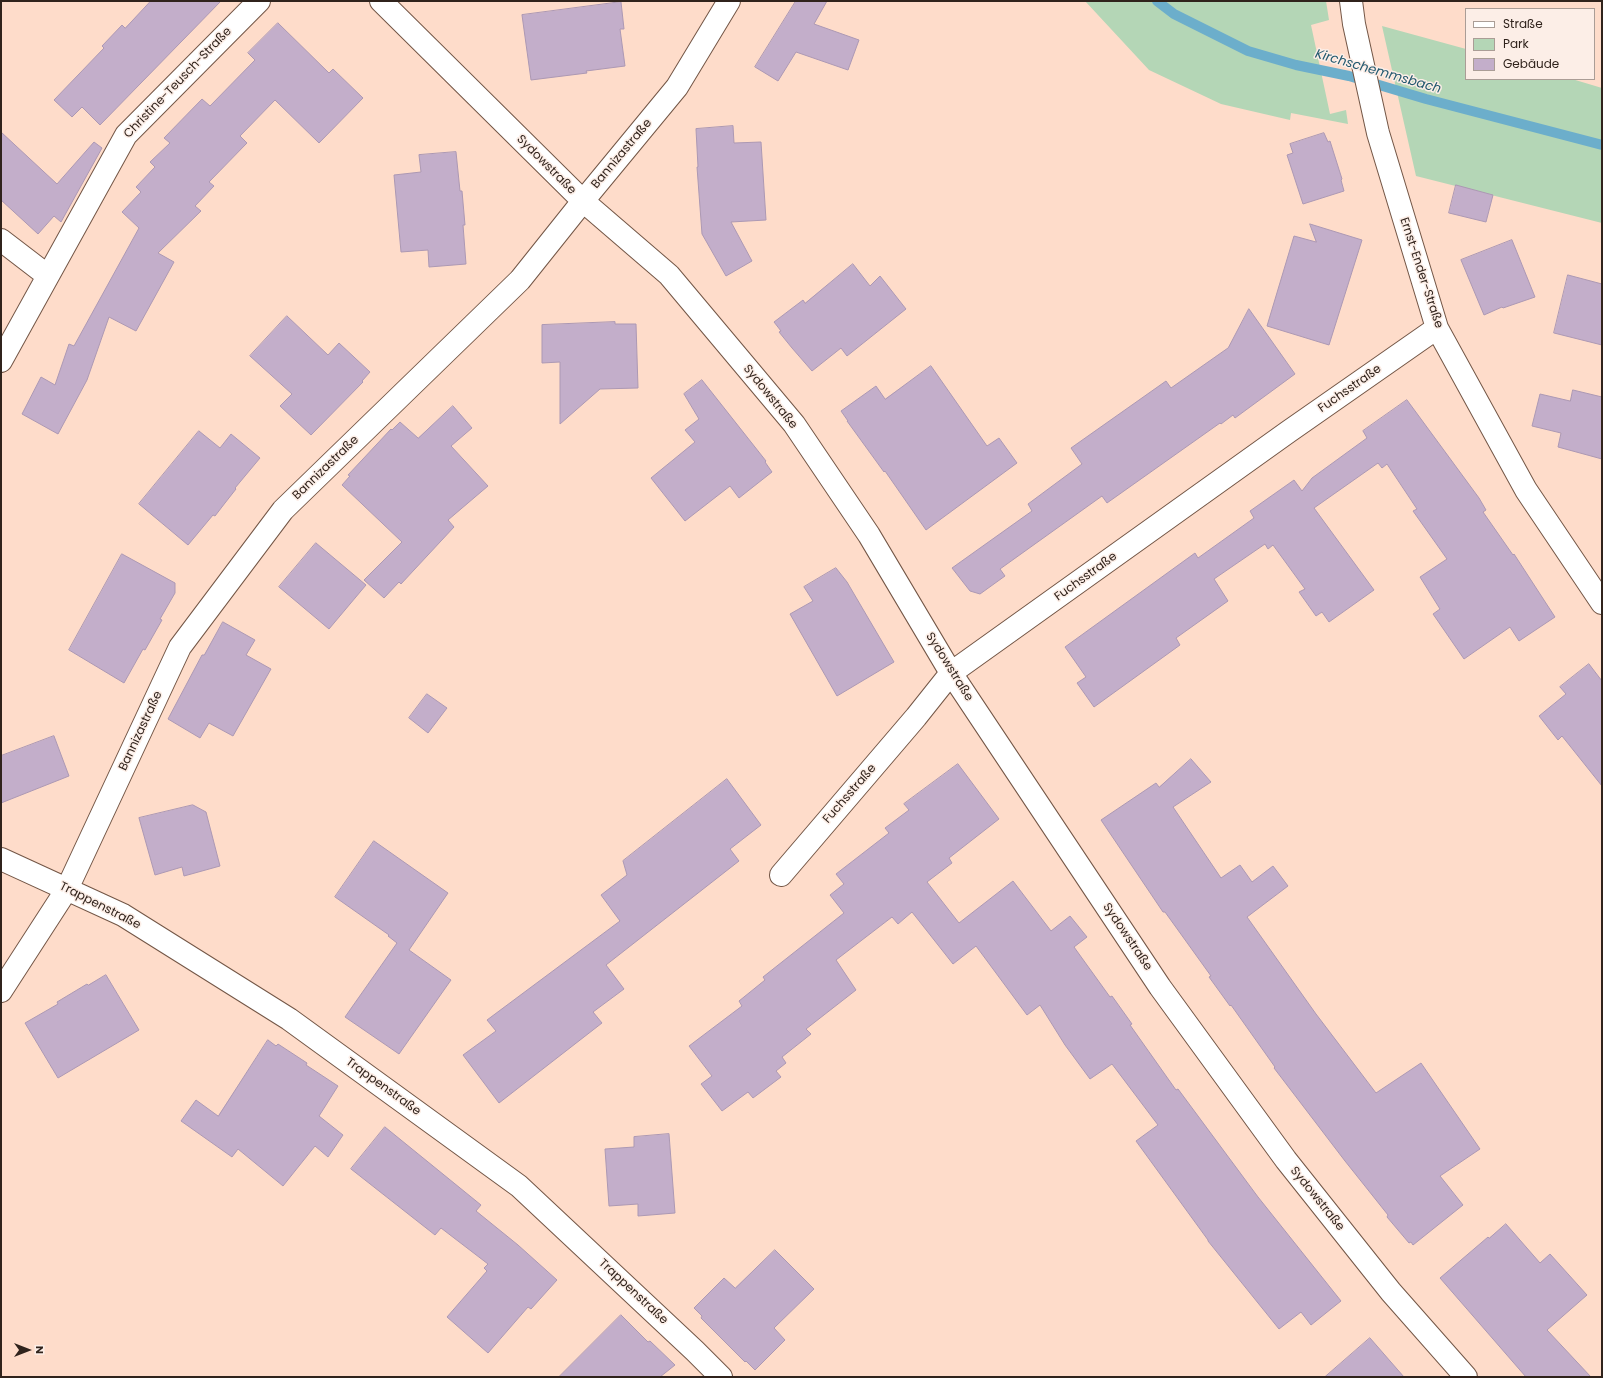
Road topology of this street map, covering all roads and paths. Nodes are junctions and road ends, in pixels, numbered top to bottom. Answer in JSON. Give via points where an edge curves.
{"nodes":[{"id":1,"x":259,"y":1,"type":"edge"},
{"id":2,"x":381,"y":1,"type":"edge"},
{"id":3,"x":729,"y":1,"type":"edge"},
{"id":4,"x":1351,"y":1,"type":"edge"},
{"id":5,"x":582,"y":201,"type":"junction"},
{"id":6,"x":1,"y":240,"type":"edge"},
{"id":7,"x":48,"y":276,"type":"junction"},
{"id":8,"x":1437,"y":328,"type":"junction"},
{"id":9,"x":1,"y":361,"type":"edge"},
{"id":10,"x":1602,"y":603,"type":"edge"},
{"id":11,"x":951,"y":673,"type":"junction"},
{"id":12,"x":1,"y":859,"type":"edge"},
{"id":13,"x":780,"y":875,"type":"dead end"},
{"id":14,"x":67,"y":889,"type":"junction"},
{"id":15,"x":1,"y":991,"type":"edge"},
{"id":16,"x":720,"y":1377,"type":"edge"},
{"id":17,"x":1466,"y":1377,"type":"edge"}],
"edges":[{"from":1,"to":7,"type":"street","name":"Christine-Teusch-Straße","via":[[126,135]]},
{"from":2,"to":5,"type":"street","name":"Sydowstraße"},
{"from":3,"to":5,"type":"street","name":"Bannizastraße","via":[[677,87]]},
{"from":4,"to":8,"type":"street","name":"Ernst-Ender-Straße","via":[[1378,133]]},
{"from":5,"to":11,"type":"street","name":"Sydowstraße","via":[[669,275],[794,424],[870,536]]},
{"from":5,"to":14,"type":"street","name":"Bannizastraße","via":[[520,280],[283,510],[180,647]]},
{"from":6,"to":7,"type":"street"},
{"from":7,"to":9,"type":"street","name":"Christine-Teusch-Straße"},
{"from":8,"to":10,"type":"street","name":"Ernst-Ender-Straße","via":[[1526,490]]},
{"from":8,"to":11,"type":"street","name":"Fuchsstraße"},
{"from":11,"to":13,"type":"street","name":"Fuchsstraße"},
{"from":11,"to":17,"type":"street","name":"Sydowstraße","via":[[1160,987],[1281,1154],[1391,1292]]},
{"from":12,"to":14,"type":"street","name":"Trappenstraße"},
{"from":14,"to":15,"type":"street","name":"Bannizastraße"},
{"from":14,"to":16,"type":"street","name":"Trappenstraße","via":[[123,915],[289,1019],[519,1186]]}]}
